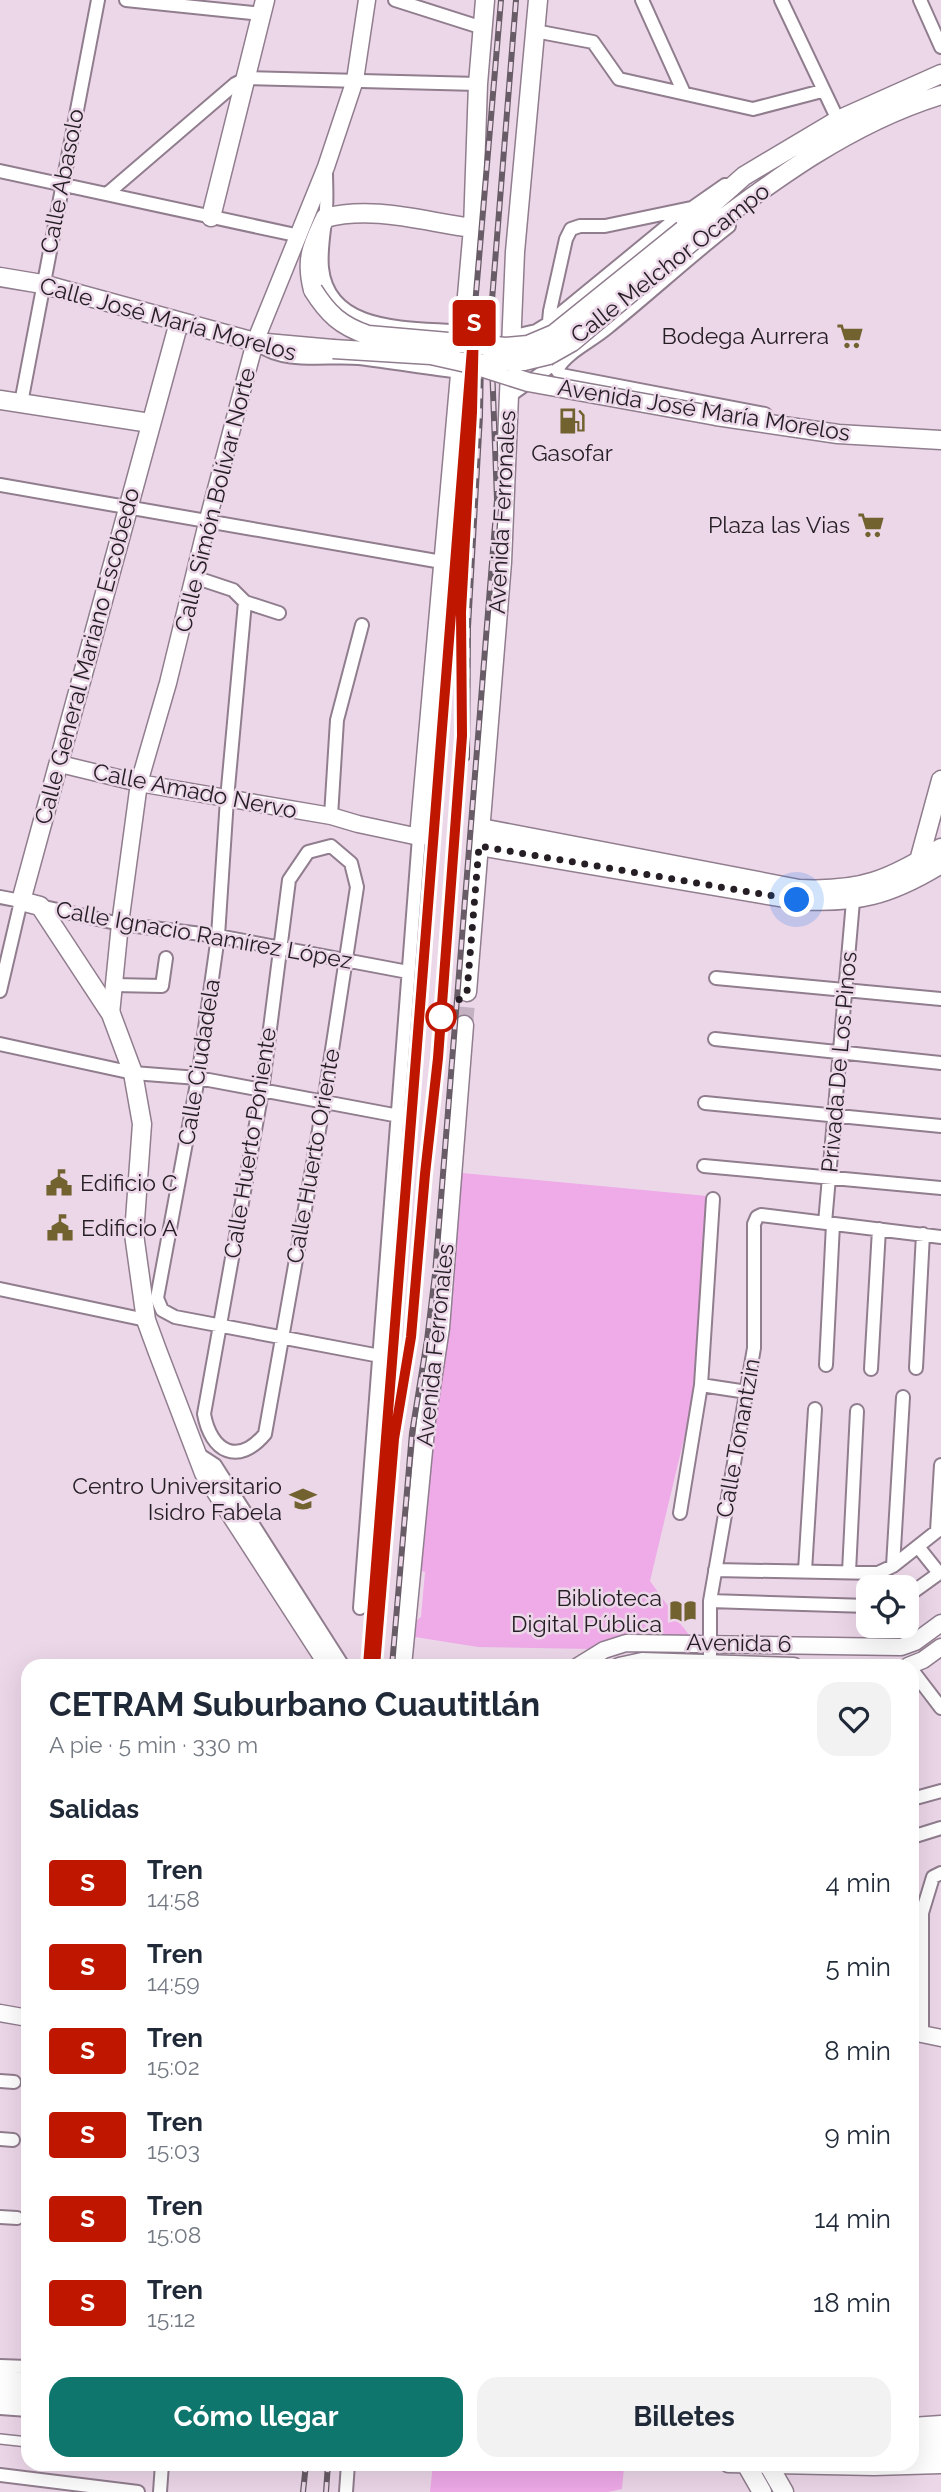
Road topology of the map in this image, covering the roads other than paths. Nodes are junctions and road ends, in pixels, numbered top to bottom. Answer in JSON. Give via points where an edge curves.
{"nodes":[{"id":1,"x":98,"y":0,"type":"edge"},
{"id":2,"x":126,"y":0,"type":"edge"},
{"id":3,"x":367,"y":0,"type":"edge"},
{"id":4,"x":395,"y":0,"type":"edge"},
{"id":5,"x":485,"y":0,"type":"edge"},
{"id":6,"x":538,"y":0,"type":"edge"},
{"id":7,"x":642,"y":0,"type":"edge"},
{"id":8,"x":781,"y":0,"type":"edge"},
{"id":9,"x":920,"y":0,"type":"edge"},
{"id":10,"x":264,"y":7,"type":"edge"},
{"id":11,"x":483,"y":28,"type":"junction"},
{"id":12,"x":534,"y":31,"type":"junction"},
{"id":13,"x":941,"y":47,"type":"edge"},
{"id":14,"x":941,"y":74,"type":"edge"},
{"id":15,"x":247,"y":78,"type":"junction"},
{"id":16,"x":355,"y":80,"type":"junction"},
{"id":17,"x":478,"y":84,"type":"junction"},
{"id":18,"x":822,"y":90,"type":"junction"},
{"id":19,"x":684,"y":93,"type":"junction"},
{"id":20,"x":941,"y":95,"type":"edge"},
{"id":21,"x":838,"y":120,"type":"junction"},
{"id":22,"x":327,"y":167,"type":"junction"},
{"id":23,"x":0,"y":171,"type":"edge"},
{"id":24,"x":744,"y":176,"type":"junction"},
{"id":25,"x":62,"y":184,"type":"junction"},
{"id":26,"x":108,"y":192,"type":"junction"},
{"id":27,"x":691,"y":208,"type":"junction"},
{"id":28,"x":211,"y":217,"type":"junction"},
{"id":29,"x":325,"y":218,"type":"junction"},
{"id":30,"x":729,"y":226,"type":"dead end"},
{"id":31,"x":473,"y":228,"type":"junction"},
{"id":32,"x":689,"y":235,"type":"junction"},
{"id":33,"x":300,"y":236,"type":"junction"},
{"id":34,"x":0,"y":277,"type":"edge"},
{"id":35,"x":43,"y":284,"type":"junction"},
{"id":36,"x":179,"y":322,"type":"junction"},
{"id":37,"x":549,"y":323,"type":"junction"},
{"id":38,"x":464,"y":332,"type":"junction"},
{"id":39,"x":510,"y":337,"type":"junction"},
{"id":40,"x":255,"y":342,"type":"junction"},
{"id":41,"x":466,"y":368,"type":"junction"},
{"id":42,"x":508,"y":397,"type":"junction"},
{"id":43,"x":0,"y":400,"type":"edge"},
{"id":44,"x":21,"y":403,"type":"junction"},
{"id":45,"x":765,"y":414,"type":"dead end"},
{"id":46,"x":150,"y":423,"type":"junction"},
{"id":47,"x":941,"y":440,"type":"edge"},
{"id":48,"x":0,"y":485,"type":"edge"},
{"id":49,"x":128,"y":508,"type":"junction"},
{"id":50,"x":207,"y":523,"type":"junction"},
{"id":51,"x":442,"y":562,"type":"junction"},
{"id":52,"x":194,"y":577,"type":"junction"},
{"id":53,"x":244,"y":601,"type":"junction"},
{"id":54,"x":279,"y":613,"type":"dead end"},
{"id":55,"x":362,"y":625,"type":"dead end"},
{"id":56,"x":60,"y":764,"type":"junction"},
{"id":57,"x":941,"y":780,"type":"edge"},
{"id":58,"x":139,"y":783,"type":"junction"},
{"id":59,"x":227,"y":799,"type":"junction"},
{"id":60,"x":331,"y":816,"type":"junction"},
{"id":61,"x":936,"y":820,"type":"edge"},
{"id":62,"x":419,"y":837,"type":"junction"},
{"id":63,"x":480,"y":837,"type":"junction"},
{"id":64,"x":331,"y":846,"type":"joint"},
{"id":65,"x":941,"y":848,"type":"edge"},
{"id":66,"x":919,"y":861,"type":"junction"},
{"id":67,"x":941,"y":864,"type":"edge"},
{"id":68,"x":914,"y":881,"type":"junction"},
{"id":69,"x":746,"y":885,"type":"junction"},
{"id":70,"x":0,"y":897,"type":"edge"},
{"id":71,"x":21,"y":901,"type":"junction"},
{"id":72,"x":853,"y":901,"type":"junction"},
{"id":73,"x":40,"y":906,"type":"junction"},
{"id":74,"x":120,"y":923,"type":"junction"},
{"id":75,"x":218,"y":936,"type":"junction"},
{"id":76,"x":280,"y":949,"type":"junction"},
{"id":77,"x":166,"y":958,"type":"dead end"},
{"id":78,"x":346,"y":960,"type":"junction"},
{"id":79,"x":408,"y":972,"type":"junction"},
{"id":80,"x":716,"y":978,"type":"dead end"},
{"id":81,"x":114,"y":985,"type":"junction"},
{"id":82,"x":0,"y":991,"type":"edge"},
{"id":83,"x":844,"y":991,"type":"junction"},
{"id":84,"x":467,"y":992,"type":"tunnel mouth"},
{"id":85,"x":941,"y":999,"type":"edge"},
{"id":86,"x":111,"y":1014,"type":"junction"},
{"id":87,"x":464,"y":1025,"type":"tunnel mouth"},
{"id":88,"x":715,"y":1039,"type":"dead end"},
{"id":89,"x":0,"y":1045,"type":"edge"},
{"id":90,"x":839,"y":1052,"type":"junction"},
{"id":91,"x":941,"y":1063,"type":"edge"},
{"id":92,"x":132,"y":1073,"type":"junction"},
{"id":93,"x":198,"y":1078,"type":"junction"},
{"id":94,"x":262,"y":1091,"type":"junction"},
{"id":95,"x":324,"y":1102,"type":"junction"},
{"id":96,"x":705,"y":1103,"type":"dead end"},
{"id":97,"x":834,"y":1115,"type":"junction"},
{"id":98,"x":399,"y":1116,"type":"junction"},
{"id":99,"x":941,"y":1126,"type":"edge"},
{"id":100,"x":704,"y":1166,"type":"dead end"},
{"id":101,"x":829,"y":1178,"type":"junction"},
{"id":102,"x":941,"y":1188,"type":"edge"},
{"id":103,"x":713,"y":1199,"type":"dead end"},
{"id":104,"x":829,"y":1223,"type":"junction"},
{"id":105,"x":879,"y":1229,"type":"junction"},
{"id":106,"x":923,"y":1234,"type":"junction"},
{"id":107,"x":941,"y":1237,"type":"edge"},
{"id":108,"x":0,"y":1289,"type":"edge"},
{"id":109,"x":146,"y":1320,"type":"junction"},
{"id":110,"x":219,"y":1326,"type":"junction"},
{"id":111,"x":282,"y":1337,"type":"junction"},
{"id":112,"x":380,"y":1356,"type":"junction"},
{"id":113,"x":826,"y":1365,"type":"dead end"},
{"id":114,"x":916,"y":1368,"type":"dead end"},
{"id":115,"x":871,"y":1369,"type":"dead end"},
{"id":116,"x":701,"y":1385,"type":"junction"},
{"id":117,"x":747,"y":1392,"type":"junction"},
{"id":118,"x":902,"y":1397,"type":"dead end"},
{"id":119,"x":815,"y":1409,"type":"dead end"},
{"id":120,"x":857,"y":1411,"type":"dead end"},
{"id":121,"x":229,"y":1452,"type":"joint"},
{"id":122,"x":198,"y":1454,"type":"junction"},
{"id":123,"x":941,"y":1465,"type":"edge"},
{"id":124,"x":680,"y":1513,"type":"dead end"},
{"id":125,"x":939,"y":1530,"type":"edge"},
{"id":126,"x":919,"y":1548,"type":"junction"},
{"id":127,"x":894,"y":1566,"type":"junction"},
{"id":128,"x":715,"y":1570,"type":"junction"},
{"id":129,"x":805,"y":1571,"type":"junction"},
{"id":130,"x":849,"y":1572,"type":"junction"},
{"id":131,"x":940,"y":1573,"type":"edge"},
{"id":132,"x":919,"y":1588,"type":"edge"},
{"id":133,"x":710,"y":1601,"type":"junction"},
{"id":134,"x":856,"y":1606,"type":"edge"},
{"id":135,"x":360,"y":1608,"type":"dead end"},
{"id":136,"x":941,"y":1623,"type":"edge"},
{"id":137,"x":710,"y":1642,"type":"junction"},
{"id":138,"x":901,"y":1647,"type":"junction"},
{"id":139,"x":941,"y":1647,"type":"edge"},
{"id":140,"x":324,"y":1659,"type":"edge"},
{"id":141,"x":339,"y":1659,"type":"edge"},
{"id":142,"x":403,"y":1659,"type":"edge"},
{"id":143,"x":589,"y":1659,"type":"edge"},
{"id":144,"x":710,"y":1659,"type":"edge"},
{"id":145,"x":906,"y":1659,"type":"edge"},
{"id":146,"x":919,"y":1662,"type":"edge"},
{"id":147,"x":919,"y":1680,"type":"edge"},
{"id":148,"x":941,"y":1708,"type":"edge"},
{"id":149,"x":941,"y":1791,"type":"edge"},
{"id":150,"x":919,"y":1797,"type":"edge"},
{"id":151,"x":941,"y":1828,"type":"edge"},
{"id":152,"x":919,"y":1835,"type":"edge"},
{"id":153,"x":940,"y":1872,"type":"edge"},
{"id":154,"x":919,"y":1985,"type":"edge"},
{"id":155,"x":0,"y":2013,"type":"edge"},
{"id":156,"x":21,"y":2017,"type":"edge"},
{"id":157,"x":919,"y":2033,"type":"edge"},
{"id":158,"x":941,"y":2038,"type":"edge"},
{"id":159,"x":0,"y":2081,"type":"edge"},
{"id":160,"x":14,"y":2082,"type":"dead end"},
{"id":161,"x":0,"y":2217,"type":"edge"},
{"id":162,"x":17,"y":2218,"type":"dead end"},
{"id":163,"x":0,"y":2366,"type":"edge"},
{"id":164,"x":21,"y":2367,"type":"edge"},
{"id":165,"x":0,"y":2379,"type":"edge"},
{"id":166,"x":21,"y":2381,"type":"edge"},
{"id":167,"x":0,"y":2393,"type":"edge"},
{"id":168,"x":21,"y":2395,"type":"edge"},
{"id":169,"x":0,"y":2408,"type":"edge"},
{"id":170,"x":21,"y":2410,"type":"edge"},
{"id":171,"x":941,"y":2424,"type":"edge"},
{"id":172,"x":919,"y":2426,"type":"edge"},
{"id":173,"x":0,"y":2439,"type":"edge"},
{"id":174,"x":941,"y":2439,"type":"edge"},
{"id":175,"x":21,"y":2441,"type":"edge"},
{"id":176,"x":919,"y":2441,"type":"edge"},
{"id":177,"x":941,"y":2453,"type":"edge"},
{"id":178,"x":919,"y":2454,"type":"edge"},
{"id":179,"x":919,"y":2465,"type":"edge"},
{"id":180,"x":941,"y":2465,"type":"edge"},
{"id":181,"x":162,"y":2471,"type":"edge"},
{"id":182,"x":348,"y":2471,"type":"edge"},
{"id":183,"x":750,"y":2471,"type":"edge"},
{"id":184,"x":772,"y":2471,"type":"edge"},
{"id":185,"x":0,"y":2475,"type":"edge"},
{"id":186,"x":113,"y":2490,"type":"edge"},
{"id":187,"x":138,"y":2492,"type":"edge"},
{"id":188,"x":160,"y":2492,"type":"edge"},
{"id":189,"x":346,"y":2492,"type":"edge"},
{"id":190,"x":762,"y":2492,"type":"edge"},
{"id":191,"x":784,"y":2492,"type":"edge"}],
"edges":[{"from":1,"to":25,"type":"street","name":"Calle Abasolo"},
{"from":2,"to":10,"type":"street"},
{"from":3,"to":16,"type":"street","name":"Calle Simón Bolívar Norte"},
{"from":4,"to":11,"type":"street"},
{"from":5,"to":11,"type":"main road"},
{"from":6,"to":12,"type":"main road","name":"Avenida Ferronales"},
{"from":7,"to":19,"type":"street"},
{"from":8,"to":18,"type":"street"},
{"from":9,"to":13,"type":"street"},
{"from":10,"to":15,"type":"main road"},
{"from":11,"to":17,"type":"main road"},
{"from":12,"to":19,"type":"street","via":[[593,42],[619,79]]},
{"from":12,"to":39,"type":"main road","name":"Avenida Ferronales"},
{"from":14,"to":21,"type":"main road","name":"Calle Melchor Ocampo"},
{"from":15,"to":16,"type":"street"},
{"from":15,"to":26,"type":"street","via":[[235,83]]},
{"from":15,"to":28,"type":"main road"},
{"from":16,"to":17,"type":"street"},
{"from":16,"to":22,"type":"street","name":"Calle Simón Bolívar Norte"},
{"from":17,"to":31,"type":"main road"},
{"from":18,"to":19,"type":"street","via":[[753,109]]},
{"from":18,"to":21,"type":"street"},
{"from":20,"to":32,"type":"main road","name":"Calle Melchor Ocampo","via":[[914,103],[836,141]]},
{"from":21,"to":24,"type":"main road","name":"Calle Melchor Ocampo"},
{"from":22,"to":29,"type":"street","name":"Calle Melchor Ocampo"},
{"from":22,"to":33,"type":"street","name":"Calle Simón Bolívar Norte"},
{"from":23,"to":25,"type":"street"},
{"from":24,"to":27,"type":"street","name":"Calle Melchor Ocampo","via":[[719,187]]},
{"from":24,"to":32,"type":"main road","name":"Calle Melchor Ocampo"},
{"from":25,"to":26,"type":"street"},
{"from":25,"to":35,"type":"street","name":"Calle Abasolo"},
{"from":26,"to":28,"type":"street"},
{"from":27,"to":37,"type":"street","name":"Calle Melchor Ocampo"},
{"from":27,"to":37,"type":"street","via":[[571,229]]},
{"from":28,"to":33,"type":"street"},
{"from":29,"to":31,"type":"main road","via":[[344,213],[379,214]]},
{"from":29,"to":32,"type":"main road","name":"Calle Melchor Ocampo","bridge":true,"via":[[310,250],[309,271],[313,290],[337,322],[368,335],[506,348],[554,334]]},
{"from":29,"to":38,"type":"street","name":"Calle Melchor Ocampo","via":[[322,268],[332,298],[344,310],[377,324]]},
{"from":30,"to":45,"type":"street","via":[[557,370],[561,375]]},
{"from":31,"to":38,"type":"main road"},
{"from":32,"to":41,"type":"main road","name":"Calle Melchor Ocampo","bridge":true,"via":[[561,349],[524,362]]},
{"from":33,"to":40,"type":"street","name":"Calle Simón Bolívar Norte"},
{"from":34,"to":35,"type":"main road","name":"Calle José María Morelos"},
{"from":35,"to":36,"type":"main road","name":"Calle José María Morelos"},
{"from":35,"to":44,"type":"street","name":"Calle Abasolo"},
{"from":36,"to":40,"type":"main road","name":"Calle José María Morelos"},
{"from":36,"to":46,"type":"main road","name":"Calle General Mariano Escobedo"},
{"from":37,"to":39,"type":"street","name":"Calle Melchor Ocampo"},
{"from":37,"to":42,"type":"street","via":[[547,369]]},
{"from":38,"to":41,"type":"main road"},
{"from":39,"to":42,"type":"main road","name":"Avenida Ferronales"},
{"from":40,"to":41,"type":"main road","name":"Calle Melchor Ocampo","bridge":true,"via":[[431,355]]},
{"from":40,"to":41,"type":"street","name":"Calle José María Morelos","via":[[289,356]]},
{"from":40,"to":50,"type":"street","name":"Calle Simón Bolívar Norte"},
{"from":41,"to":47,"type":"main road","name":"Avenida José María Morelos","bridge":true,"via":[[716,416],[838,434]]},
{"from":41,"to":51,"type":"main road"},
{"from":42,"to":63,"type":"main road","name":"Avenida Ferronales","via":[[502,562]]},
{"from":43,"to":44,"type":"main road"},
{"from":44,"to":46,"type":"main road"},
{"from":46,"to":49,"type":"main road","name":"Calle General Mariano Escobedo"},
{"from":48,"to":49,"type":"street"},
{"from":49,"to":50,"type":"street"},
{"from":49,"to":56,"type":"main road","name":"Calle General Mariano Escobedo"},
{"from":50,"to":51,"type":"street"},
{"from":50,"to":52,"type":"street","name":"Calle Simón Bolívar Norte"},
{"from":51,"to":62,"type":"main road"},
{"from":52,"to":53,"type":"street","via":[[233,590]]},
{"from":52,"to":58,"type":"street","name":"Calle Simón Bolívar Norte"},
{"from":53,"to":54,"type":"street"},
{"from":53,"to":59,"type":"street","name":"Calle Ciudadela"},
{"from":55,"to":60,"type":"street","name":"Calle Amado Nervo","via":[[337,720]]},
{"from":56,"to":58,"type":"street","name":"Calle Amado Nervo"},
{"from":56,"to":71,"type":"main road","name":"Calle General Mariano Escobedo"},
{"from":57,"to":61,"type":"main road"},
{"from":58,"to":59,"type":"street","name":"Calle Amado Nervo"},
{"from":58,"to":74,"type":"street","name":"Calle Simón Bolívar Norte"},
{"from":59,"to":60,"type":"street","name":"Calle Amado Nervo"},
{"from":59,"to":75,"type":"street","name":"Calle Ciudadela"},
{"from":60,"to":62,"type":"street","name":"Calle Amado Nervo"},
{"from":61,"to":66,"type":"main road"},
{"from":62,"to":79,"type":"street"},
{"from":63,"to":69,"type":"main road"},
{"from":63,"to":84,"type":"main road","name":"Avenida Ferronales"},
{"from":64,"to":76,"type":"street","name":"Calle Huerto Poniente","via":[[308,852],[289,880]]},
{"from":64,"to":78,"type":"street","name":"Calle Huerto Oriente","via":[[351,863],[357,887]]},
{"from":65,"to":66,"type":"main road"},
{"from":66,"to":68,"type":"main road"},
{"from":66,"to":69,"type":"main road","via":[[887,878],[839,890]]},
{"from":67,"to":68,"type":"main road"},
{"from":68,"to":72,"type":"main road"},
{"from":69,"to":72,"type":"main road","via":[[797,900]]},
{"from":70,"to":71,"type":"street","name":"Calle Ignacio Ramírez López"},
{"from":71,"to":73,"type":"main road","name":"Calle Ignacio Ramírez López"},
{"from":71,"to":82,"type":"street","name":"Calle General Mariano Escobedo"},
{"from":72,"to":83,"type":"street","name":"Privada De Los Pinos"},
{"from":73,"to":74,"type":"street","name":"Calle Ignacio Ramírez López"},
{"from":73,"to":86,"type":"main road"},
{"from":74,"to":75,"type":"street","name":"Calle Ignacio Ramírez López"},
{"from":74,"to":81,"type":"street","name":"Calle Simón Bolívar Norte"},
{"from":75,"to":76,"type":"street","name":"Calle Ignacio Ramírez López"},
{"from":75,"to":93,"type":"street","name":"Calle Ciudadela"},
{"from":76,"to":78,"type":"street","name":"Calle Ignacio Ramírez López"},
{"from":76,"to":94,"type":"street","name":"Calle Huerto Poniente"},
{"from":77,"to":81,"type":"street","via":[[162,986]]},
{"from":78,"to":79,"type":"street","name":"Calle Ignacio Ramírez López"},
{"from":78,"to":95,"type":"street","name":"Calle Huerto Oriente"},
{"from":79,"to":98,"type":"street"},
{"from":80,"to":83,"type":"street"},
{"from":81,"to":86,"type":"street","name":"Calle Simón Bolívar Norte"},
{"from":83,"to":85,"type":"street"},
{"from":83,"to":90,"type":"street","name":"Privada De Los Pinos"},
{"from":86,"to":92,"type":"main road"},
{"from":87,"to":142,"type":"main road","name":"Avenida Ferronales","via":[[440,1328],[426,1420]]},
{"from":88,"to":90,"type":"street"},
{"from":89,"to":92,"type":"street"},
{"from":90,"to":91,"type":"street"},
{"from":90,"to":97,"type":"street","name":"Privada De Los Pinos"},
{"from":92,"to":93,"type":"street"},
{"from":92,"to":109,"type":"main road","via":[[142,1124],[134,1234]]},
{"from":93,"to":94,"type":"street"},
{"from":93,"to":110,"type":"street","name":"Calle Ciudadela","via":[[157,1298],[162,1310],[175,1317]]},
{"from":94,"to":95,"type":"street"},
{"from":94,"to":110,"type":"street","name":"Calle Huerto Poniente"},
{"from":95,"to":98,"type":"street"},
{"from":95,"to":111,"type":"street","name":"Calle Huerto Oriente"},
{"from":96,"to":97,"type":"street"},
{"from":97,"to":99,"type":"street"},
{"from":97,"to":101,"type":"street","name":"Privada De Los Pinos"},
{"from":98,"to":112,"type":"street"},
{"from":100,"to":101,"type":"street"},
{"from":101,"to":102,"type":"street"},
{"from":101,"to":104,"type":"street","name":"Privada De Los Pinos"},
{"from":103,"to":116,"type":"street"},
{"from":104,"to":105,"type":"street"},
{"from":104,"to":113,"type":"street","name":"Privada De Los Pinos"},
{"from":104,"to":117,"type":"street","name":"Calle Tonantzin","via":[[757,1217],[754,1348]]},
{"from":105,"to":106,"type":"street"},
{"from":105,"to":115,"type":"street"},
{"from":106,"to":107,"type":"street"},
{"from":106,"to":114,"type":"street"},
{"from":108,"to":109,"type":"street"},
{"from":109,"to":122,"type":"main road"},
{"from":110,"to":111,"type":"street"},
{"from":110,"to":121,"type":"street","name":"Calle Huerto Poniente","via":[[204,1414],[214,1443]]},
{"from":111,"to":112,"type":"street"},
{"from":111,"to":121,"type":"street","name":"Calle Huerto Oriente","via":[[265,1434],[246,1451]]},
{"from":112,"to":135,"type":"street"},
{"from":116,"to":117,"type":"street"},
{"from":116,"to":124,"type":"street"},
{"from":117,"to":128,"type":"street","name":"Calle Tonantzin"},
{"from":118,"to":127,"type":"street"},
{"from":119,"to":129,"type":"street"},
{"from":120,"to":130,"type":"street"},
{"from":122,"to":140,"type":"main road","via":[[204,1473]]},
{"from":122,"to":141,"type":"street","via":[[215,1465]]},
{"from":123,"to":125,"type":"street"},
{"from":125,"to":126,"type":"street"},
{"from":126,"to":127,"type":"street"},
{"from":126,"to":131,"type":"street"},
{"from":127,"to":130,"type":"street","via":[[878,1573]]},
{"from":128,"to":129,"type":"street"},
{"from":128,"to":133,"type":"street","name":"Calle Tonantzin"},
{"from":129,"to":130,"type":"street"},
{"from":131,"to":132,"type":"street"},
{"from":133,"to":134,"type":"street"},
{"from":133,"to":137,"type":"street","name":"Calle Tonantzin"},
{"from":136,"to":138,"type":"street"},
{"from":137,"to":138,"type":"street","name":"Avenida 6"},
{"from":137,"to":143,"type":"street","name":"Avenida 6","via":[[626,1643]]},
{"from":137,"to":144,"type":"street","name":"Calle Tonantzin"},
{"from":138,"to":145,"type":"street"},
{"from":139,"to":146,"type":"street"},
{"from":147,"to":148,"type":"street"},
{"from":149,"to":150,"type":"street"},
{"from":151,"to":152,"type":"street"},
{"from":153,"to":154,"type":"street","via":[[933,1877],[922,1913]]},
{"from":155,"to":156,"type":"street"},
{"from":157,"to":158,"type":"street"},
{"from":159,"to":160,"type":"street"},
{"from":161,"to":162,"type":"street"},
{"from":163,"to":164,"type":"street"},
{"from":165,"to":166,"type":"main road"},
{"from":167,"to":168,"type":"main road"},
{"from":169,"to":170,"type":"street"},
{"from":171,"to":172,"type":"street"},
{"from":173,"to":175,"type":"street"},
{"from":174,"to":176,"type":"main road"},
{"from":177,"to":178,"type":"main road"},
{"from":179,"to":180,"type":"street"},
{"from":181,"to":188,"type":"street"},
{"from":182,"to":189,"type":"street"},
{"from":183,"to":190,"type":"main road"},
{"from":184,"to":191,"type":"main road"},
{"from":185,"to":186,"type":"street"},
{"from":186,"to":187,"type":"street"}]}
